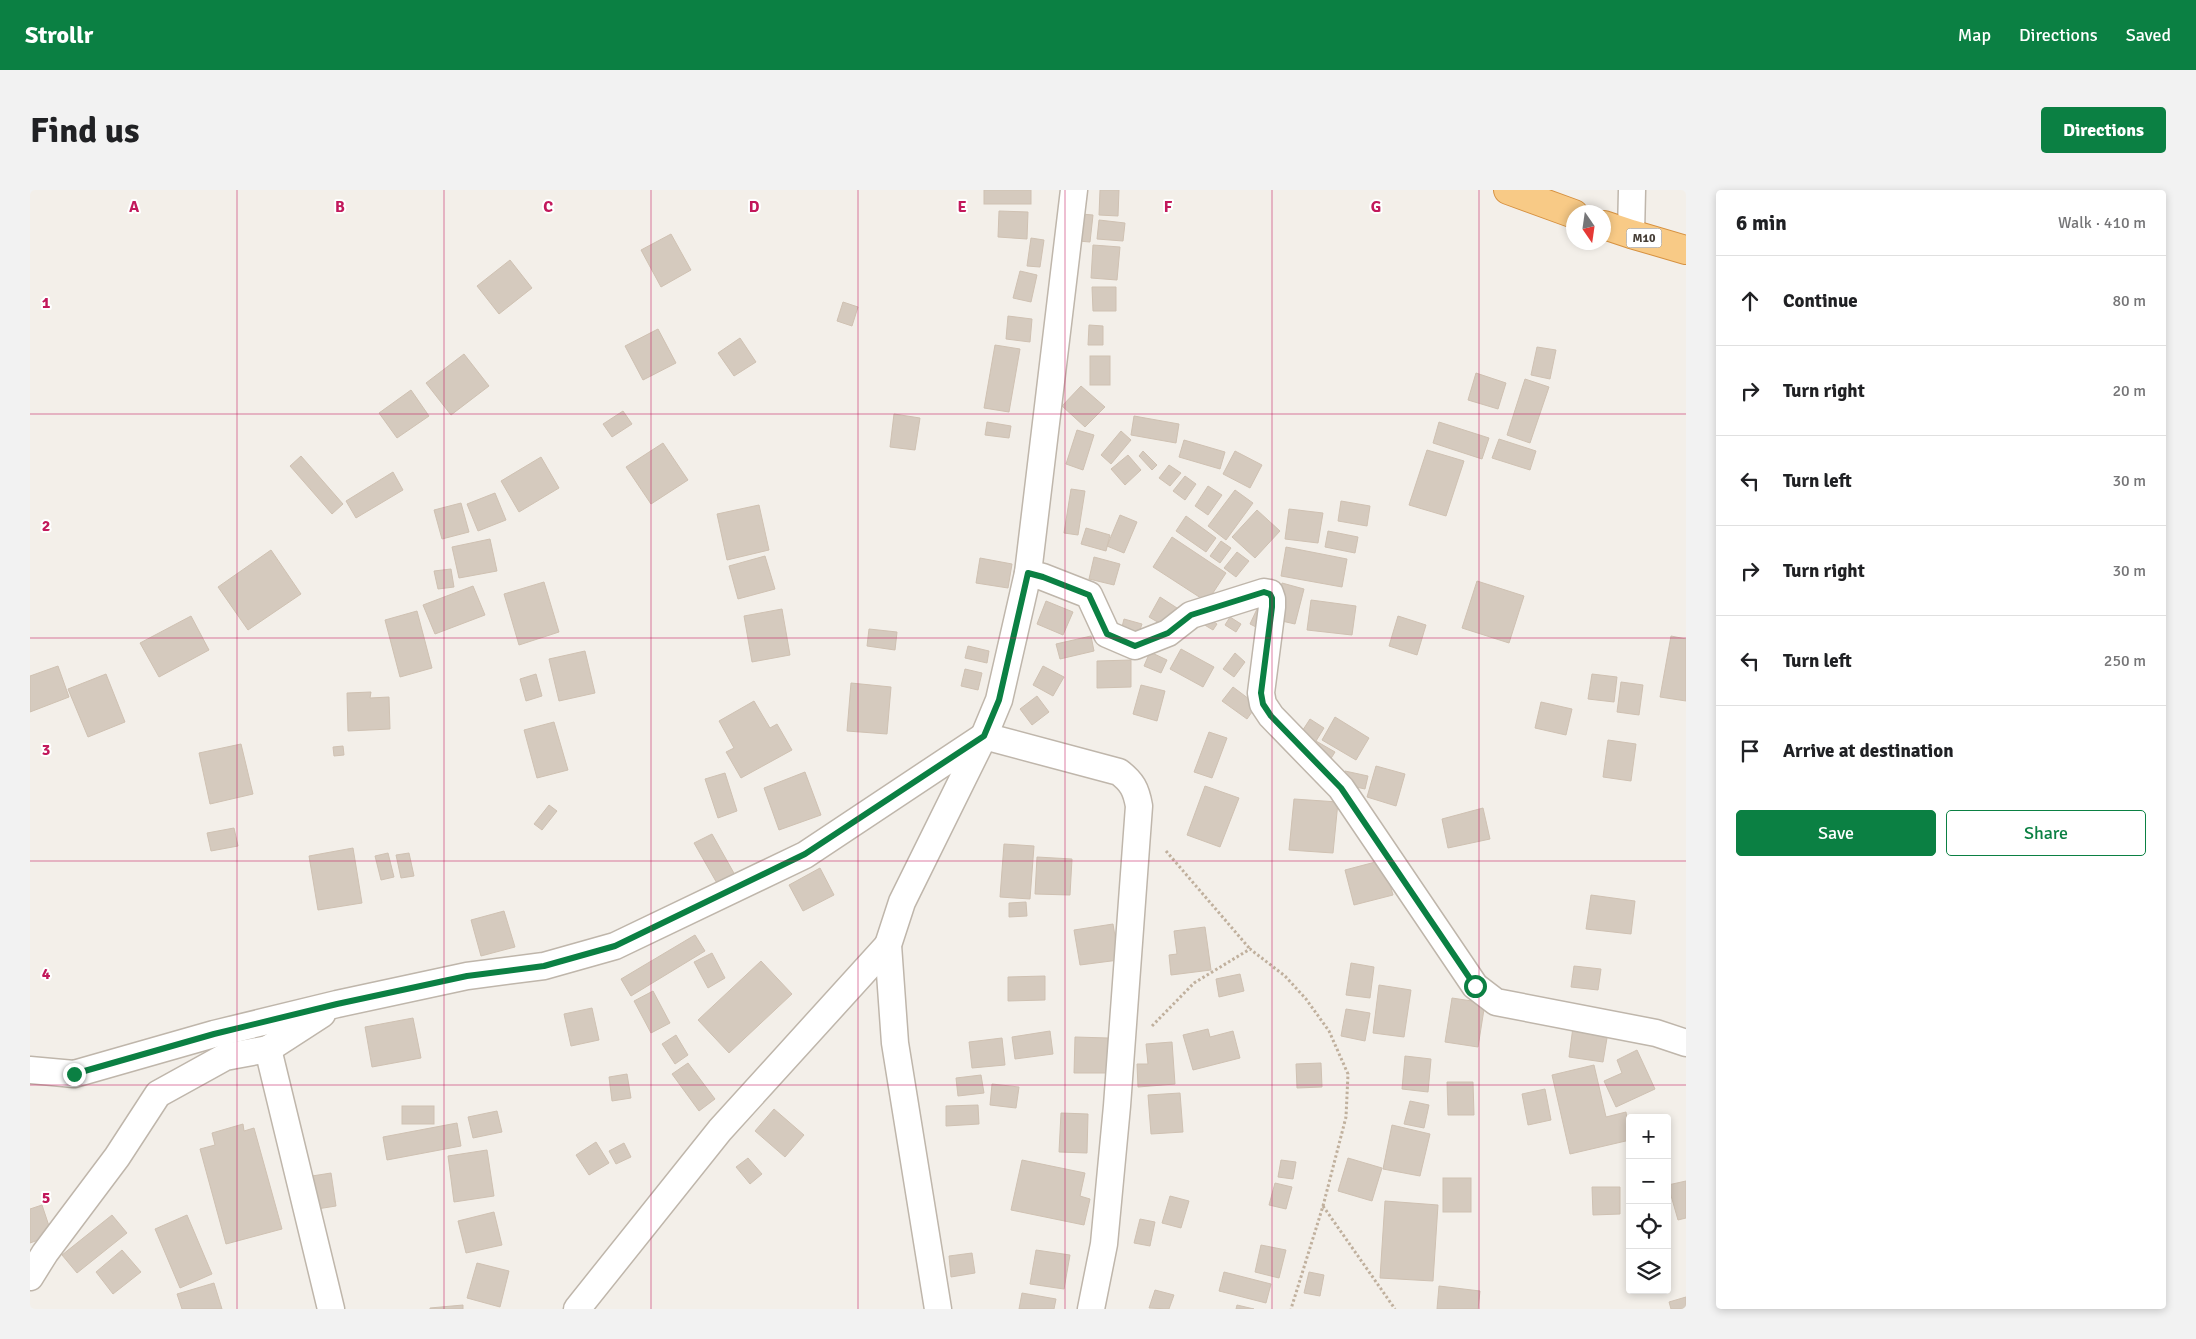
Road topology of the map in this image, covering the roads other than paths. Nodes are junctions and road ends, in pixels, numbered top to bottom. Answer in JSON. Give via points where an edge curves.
{"nodes":[{"id":1,"x":1074,"y":190,"type":"edge"},
{"id":2,"x":1508,"y":190,"type":"edge"},
{"id":3,"x":1632,"y":190,"type":"edge"},
{"id":4,"x":1566,"y":211,"type":"edge"},
{"id":5,"x":1611,"y":227,"type":"edge"},
{"id":6,"x":1631,"y":234,"type":"junction"},
{"id":7,"x":1686,"y":250,"type":"edge"},
{"id":8,"x":1028,"y":573,"type":"junction"},
{"id":9,"x":984,"y":736,"type":"junction"},
{"id":10,"x":888,"y":945,"type":"junction"},
{"id":11,"x":337,"y":1004,"type":"junction"},
{"id":12,"x":1686,"y":1043,"type":"edge"},
{"id":13,"x":268,"y":1049,"type":"junction"},
{"id":14,"x":30,"y":1070,"type":"edge"},
{"id":15,"x":30,"y":1277,"type":"edge"},
{"id":16,"x":331,"y":1309,"type":"edge"},
{"id":17,"x":577,"y":1309,"type":"edge"},
{"id":18,"x":938,"y":1309,"type":"edge"},
{"id":19,"x":1091,"y":1309,"type":"edge"}],
"edges":[{"from":1,"to":8,"type":"street"},
{"from":2,"to":4,"type":"highway"},
{"from":3,"to":6,"type":"street"},
{"from":5,"to":6,"type":"highway","number":"M10"},
{"from":6,"to":7,"type":"highway","number":"M10"},
{"from":8,"to":9,"type":"street","via":[[999,700]]},
{"from":8,"to":12,"type":"street","via":[[1089,595],[1107,634],[1135,646],[1168,633],[1191,615],[1264,592],[1270,594],[1272,607],[1261,693],[1263,704],[1341,788],[1475,986],[1496,1002],[1656,1032]]},
{"from":9,"to":10,"type":"street","via":[[902,902]]},
{"from":9,"to":11,"type":"street","via":[[805,854],[615,946],[544,966],[467,976]]},
{"from":9,"to":19,"type":"street","via":[[1119,772],[1130,780],[1136,790],[1139,806],[1104,1244]]},
{"from":10,"to":17,"type":"street","via":[[720,1130]]},
{"from":10,"to":18,"type":"street","via":[[895,1043]]},
{"from":11,"to":13,"type":"street"},
{"from":11,"to":14,"type":"street","via":[[214,1034],[74,1074]]},
{"from":13,"to":15,"type":"street","via":[[225,1057],[158,1094],[117,1157]]},
{"from":13,"to":16,"type":"street"}]}
